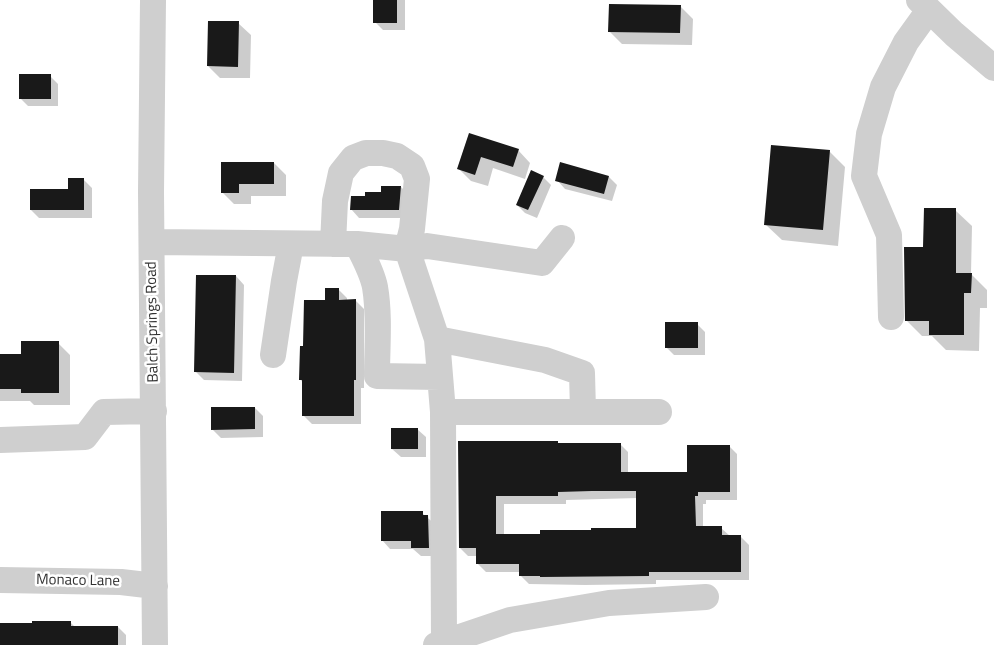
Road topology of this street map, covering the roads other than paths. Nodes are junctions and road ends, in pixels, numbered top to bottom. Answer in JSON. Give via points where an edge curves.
{"nodes":[{"id":1,"x":153,"y":0,"type":"edge"},
{"id":2,"x":924,"y":5,"type":"edge"},
{"id":3,"x":994,"y":68,"type":"edge"},
{"id":4,"x":562,"y":238,"type":"dead end"},
{"id":5,"x":152,"y":242,"type":"junction"},
{"id":6,"x":291,"y":244,"type":"junction"},
{"id":7,"x":345,"y":244,"type":"junction"},
{"id":8,"x":407,"y":249,"type":"junction"},
{"id":9,"x":891,"y":317,"type":"dead end"},
{"id":10,"x":437,"y":339,"type":"junction"},
{"id":11,"x":273,"y":355,"type":"dead end"},
{"id":12,"x":440,"y":377,"type":"junction"},
{"id":13,"x":154,"y":411,"type":"junction"},
{"id":14,"x":583,"y":411,"type":"junction"},
{"id":15,"x":443,"y":412,"type":"junction"},
{"id":16,"x":659,"y":412,"type":"dead end"},
{"id":17,"x":0,"y":440,"type":"edge"},
{"id":18,"x":0,"y":580,"type":"edge"},
{"id":19,"x":155,"y":586,"type":"junction"},
{"id":20,"x":706,"y":597,"type":"dead end"},
{"id":21,"x":440,"y":644,"type":"edge"},
{"id":22,"x":155,"y":645,"type":"edge"}],
"edges":[{"from":1,"to":5,"type":"street","name":"Balch Springs Road"},
{"from":2,"to":3,"type":"street"},
{"from":2,"to":9,"type":"street","via":[[882,87],[869,134],[864,176],[889,236]]},
{"from":4,"to":8,"type":"street","via":[[542,263],[427,246]]},
{"from":5,"to":6,"type":"street"},
{"from":5,"to":13,"type":"street","name":"Balch Springs Road"},
{"from":6,"to":7,"type":"street"},
{"from":6,"to":11,"type":"street"},
{"from":7,"to":8,"type":"street"},
{"from":7,"to":8,"type":"street","via":[[334,201],[341,173],[354,158],[366,153],[383,153],[398,156],[412,166],[417,179]]},
{"from":7,"to":12,"type":"street","via":[[369,268],[375,286],[377,376]]},
{"from":8,"to":10,"type":"street"},
{"from":10,"to":12,"type":"street"},
{"from":10,"to":14,"type":"street","via":[[545,360],[582,373]]},
{"from":12,"to":15,"type":"street"},
{"from":13,"to":17,"type":"street","via":[[104,412],[84,436]]},
{"from":13,"to":19,"type":"street","name":"Balch Springs Road"},
{"from":14,"to":15,"type":"street"},
{"from":14,"to":16,"type":"street"},
{"from":15,"to":21,"type":"street"},
{"from":18,"to":19,"type":"street","name":"Monaco Lane","via":[[120,582]]},
{"from":19,"to":22,"type":"street","name":"Balch Springs Road"},
{"from":20,"to":21,"type":"street","via":[[609,603],[510,620]]}]}
